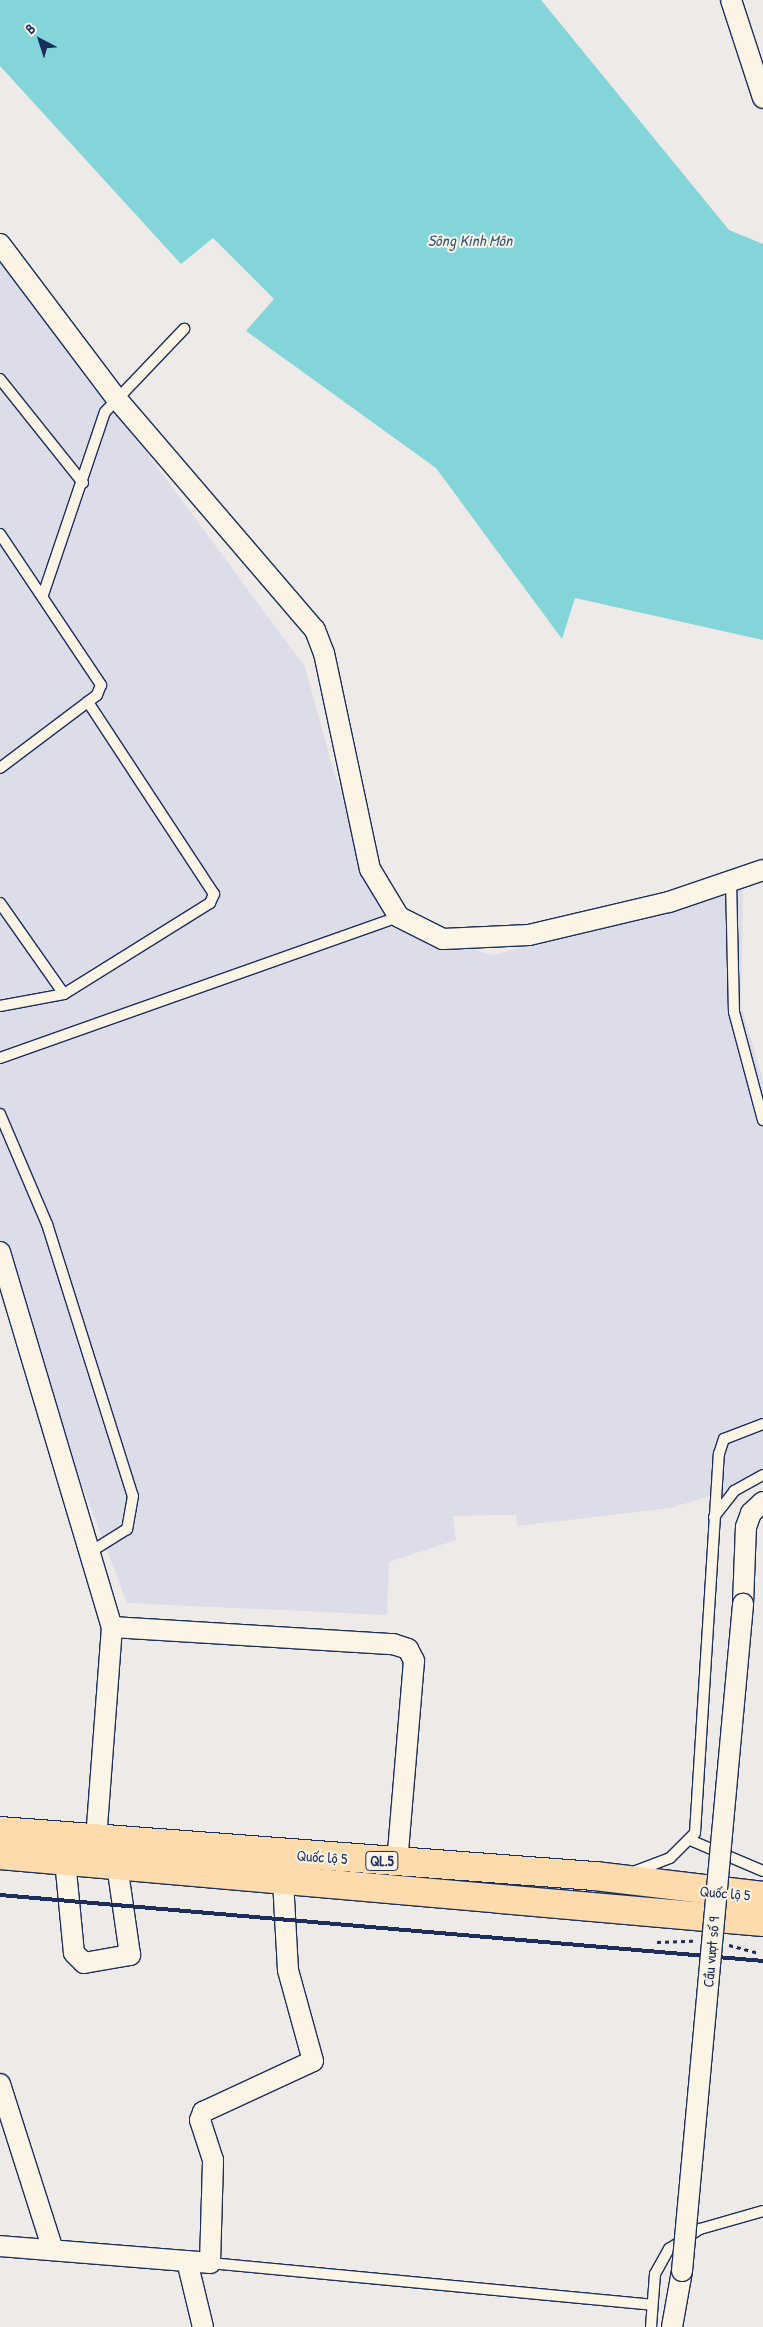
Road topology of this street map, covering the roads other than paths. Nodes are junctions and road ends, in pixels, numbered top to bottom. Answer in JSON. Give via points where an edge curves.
{"nodes":[{"id":1,"x":731,"y":0,"type":"edge"},
{"id":2,"x":763,"y":98,"type":"edge"},
{"id":3,"x":0,"y":244,"type":"edge"},
{"id":4,"x":184,"y":329,"type":"dead end"},
{"id":5,"x":0,"y":379,"type":"edge"},
{"id":6,"x":116,"y":398,"type":"junction"},
{"id":7,"x":84,"y":484,"type":"junction"},
{"id":8,"x":0,"y":534,"type":"edge"},
{"id":9,"x":43,"y":595,"type":"junction"},
{"id":10,"x":88,"y":702,"type":"junction"},
{"id":11,"x":0,"y":768,"type":"edge"},
{"id":12,"x":763,"y":870,"type":"edge"},
{"id":13,"x":732,"y":881,"type":"junction"},
{"id":14,"x":0,"y":904,"type":"edge"},
{"id":15,"x":399,"y":917,"type":"junction"},
{"id":16,"x":64,"y":994,"type":"junction"},
{"id":17,"x":0,"y":1006,"type":"edge"},
{"id":18,"x":0,"y":1058,"type":"edge"},
{"id":19,"x":0,"y":1114,"type":"edge"},
{"id":20,"x":763,"y":1120,"type":"edge"},
{"id":21,"x":0,"y":1252,"type":"edge"},
{"id":22,"x":763,"y":1424,"type":"edge"},
{"id":23,"x":763,"y":1475,"type":"edge"},
{"id":24,"x":763,"y":1502,"type":"edge"},
{"id":25,"x":713,"y":1518,"type":"junction"},
{"id":26,"x":92,"y":1551,"type":"junction"},
{"id":27,"x":112,"y":1627,"type":"junction"},
{"id":28,"x":0,"y":1831,"type":"edge"},
{"id":29,"x":96,"y":1839,"type":"junction"},
{"id":30,"x":690,"y":1840,"type":"junction"},
{"id":31,"x":0,"y":1855,"type":"edge"},
{"id":32,"x":65,"y":1860,"type":"junction"},
{"id":33,"x":397,"y":1862,"type":"junction"},
{"id":34,"x":117,"y":1865,"type":"junction"},
{"id":35,"x":763,"y":1871,"type":"edge"},
{"id":36,"x":596,"y":1876,"type":"junction"},
{"id":37,"x":283,"y":1880,"type":"junction"},
{"id":38,"x":763,"y":1896,"type":"edge"},
{"id":39,"x":763,"y":1922,"type":"edge"},
{"id":40,"x":0,"y":2084,"type":"edge"},
{"id":41,"x":763,"y":2211,"type":"edge"},
{"id":42,"x":0,"y":2246,"type":"edge"},
{"id":43,"x":53,"y":2250,"type":"junction"},
{"id":44,"x":187,"y":2261,"type":"junction"},
{"id":45,"x":210,"y":2263,"type":"junction"},
{"id":46,"x":652,"y":2305,"type":"junction"},
{"id":47,"x":203,"y":2327,"type":"edge"},
{"id":48,"x":651,"y":2327,"type":"edge"},
{"id":49,"x":672,"y":2327,"type":"edge"}],
"edges":[{"from":1,"to":2,"type":"street"},
{"from":3,"to":6,"type":"street"},
{"from":4,"to":6,"type":"lane"},
{"from":5,"to":7,"type":"lane"},
{"from":6,"to":7,"type":"lane","via":[[99,423]]},
{"from":6,"to":15,"type":"street","via":[[315,630],[324,653],[370,869]]},
{"from":7,"to":9,"type":"lane"},
{"from":8,"to":9,"type":"lane"},
{"from":9,"to":10,"type":"lane","via":[[98,674],[101,685]]},
{"from":10,"to":11,"type":"lane"},
{"from":10,"to":16,"type":"lane","via":[[214,894],[210,902]]},
{"from":12,"to":13,"type":"street"},
{"from":13,"to":15,"type":"street","via":[[669,902],[529,935],[478,941],[444,939]]},
{"from":13,"to":20,"type":"lane","via":[[734,1012]]},
{"from":14,"to":16,"type":"lane"},
{"from":15,"to":18,"type":"lane"},
{"from":16,"to":17,"type":"lane"},
{"from":19,"to":26,"type":"lane","via":[[47,1224],[133,1496],[127,1529]]},
{"from":21,"to":26,"type":"street"},
{"from":22,"to":25,"type":"lane","via":[[724,1439]]},
{"from":23,"to":25,"type":"lane","via":[[734,1491]]},
{"from":24,"to":49,"type":"street","name":"Cầu vượt số 9","bridge":true,"via":[[751,1513],[746,1527],[743,1604],[682,2271]]},
{"from":25,"to":30,"type":"lane","via":[[695,1833]]},
{"from":26,"to":27,"type":"street"},
{"from":27,"to":29,"type":"street"},
{"from":27,"to":33,"type":"street","via":[[393,1644],[408,1649],[414,1661]]},
{"from":28,"to":29,"type":"highway","name":"Quốc lộ 5","number":"QL.5"},
{"from":29,"to":33,"type":"highway","name":"Quốc lộ 5","number":"QL.5"},
{"from":30,"to":35,"type":"lane"},
{"from":30,"to":36,"type":"lane","via":[[670,1858],[646,1869]]},
{"from":31,"to":32,"type":"highway","name":"Quốc lộ 5","number":"QL.5"},
{"from":32,"to":34,"type":"highway","name":"Quốc lộ 5","number":"QL.5"},
{"from":32,"to":34,"type":"street","via":[[74,1953],[84,1963],[130,1955]]},
{"from":33,"to":36,"type":"highway","name":"Quốc lộ 5","number":"QL.5"},
{"from":34,"to":37,"type":"highway","name":"Quốc lộ 5","number":"QL.5"},
{"from":36,"to":38,"type":"highway","name":"Quốc lộ 5","number":"QL.5"},
{"from":37,"to":39,"type":"highway","name":"Quốc lộ 5","number":"QL.5"},
{"from":37,"to":45,"type":"street","via":[[288,1970],[313,2061],[203,2112],[200,2120],[213,2160]]},
{"from":40,"to":43,"type":"street"},
{"from":41,"to":46,"type":"lane","via":[[700,2229],[669,2250],[655,2274]]},
{"from":42,"to":43,"type":"street"},
{"from":43,"to":44,"type":"street"},
{"from":44,"to":45,"type":"street"},
{"from":44,"to":47,"type":"street"},
{"from":45,"to":46,"type":"lane"},
{"from":46,"to":48,"type":"lane"}]}
